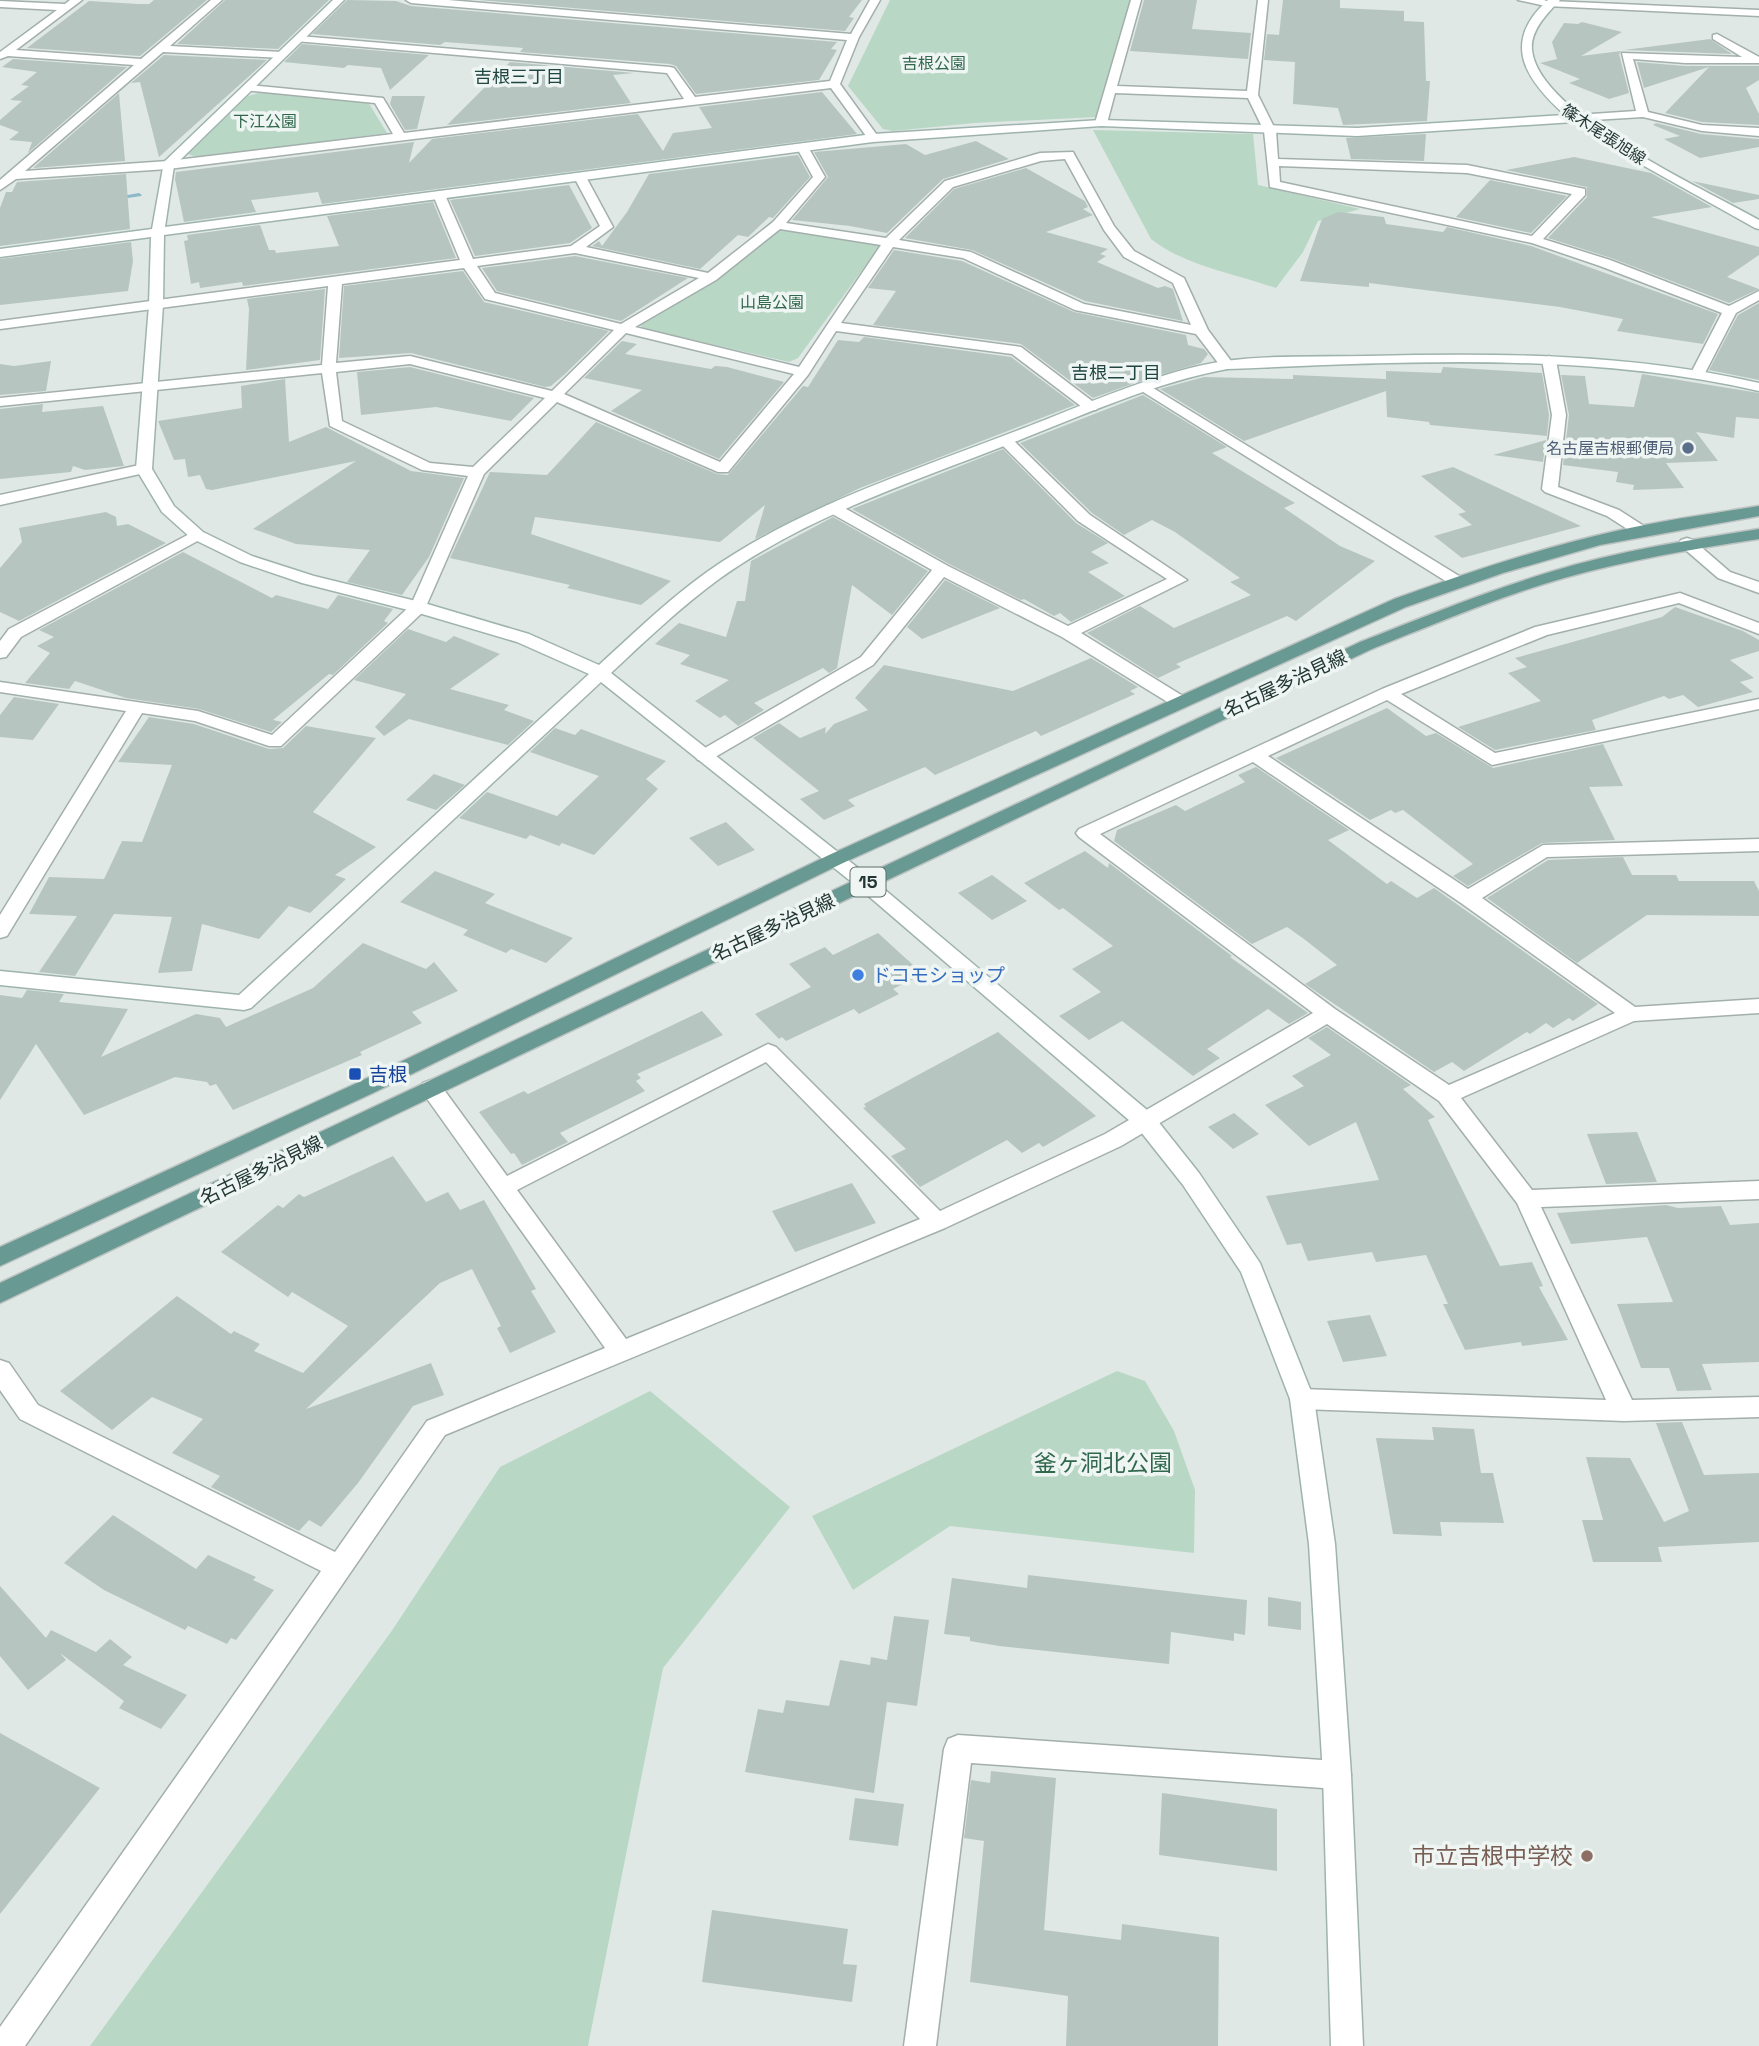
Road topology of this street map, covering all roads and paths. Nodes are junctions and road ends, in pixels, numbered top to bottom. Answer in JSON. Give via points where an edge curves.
{"nodes":[{"id":1,"x":77,"y":0,"type":"edge"},
{"id":2,"x":218,"y":0,"type":"edge"},
{"id":3,"x":339,"y":0,"type":"edge"},
{"id":4,"x":411,"y":0,"type":"edge"},
{"id":5,"x":875,"y":0,"type":"edge"},
{"id":6,"x":1136,"y":0,"type":"edge"},
{"id":7,"x":1263,"y":0,"type":"edge"},
{"id":8,"x":1523,"y":0,"type":"edge"},
{"id":9,"x":1552,"y":2,"type":"edge"},
{"id":10,"x":0,"y":4,"type":"edge"},
{"id":11,"x":66,"y":7,"type":"junction"},
{"id":12,"x":1759,"y":13,"type":"edge"},
{"id":13,"x":854,"y":37,"type":"junction"},
{"id":14,"x":1717,"y":37,"type":"dead end"},
{"id":15,"x":299,"y":39,"type":"junction"},
{"id":16,"x":163,"y":49,"type":"junction"},
{"id":17,"x":3,"y":55,"type":"edge"},
{"id":18,"x":282,"y":55,"type":"junction"},
{"id":19,"x":1757,"y":60,"type":"edge"},
{"id":20,"x":145,"y":63,"type":"junction"},
{"id":21,"x":834,"y":84,"type":"junction"},
{"id":22,"x":247,"y":88,"type":"junction"},
{"id":23,"x":1109,"y":89,"type":"junction"},
{"id":24,"x":1252,"y":94,"type":"junction"},
{"id":25,"x":691,"y":100,"type":"junction"},
{"id":26,"x":1643,"y":114,"type":"junction"},
{"id":27,"x":1577,"y":118,"type":"junction"},
{"id":28,"x":1101,"y":123,"type":"junction"},
{"id":29,"x":1270,"y":131,"type":"junction"},
{"id":30,"x":1759,"y":132,"type":"edge"},
{"id":31,"x":399,"y":135,"type":"junction"},
{"id":32,"x":873,"y":138,"type":"junction"},
{"id":33,"x":803,"y":148,"type":"junction"},
{"id":34,"x":1272,"y":162,"type":"junction"},
{"id":35,"x":168,"y":165,"type":"junction"},
{"id":36,"x":14,"y":175,"type":"junction"},
{"id":37,"x":580,"y":177,"type":"junction"},
{"id":38,"x":0,"y":186,"type":"edge"},
{"id":39,"x":439,"y":195,"type":"junction"},
{"id":40,"x":777,"y":225,"type":"junction"},
{"id":41,"x":1759,"y":225,"type":"edge"},
{"id":42,"x":158,"y":233,"type":"junction"},
{"id":43,"x":1535,"y":240,"type":"junction"},
{"id":44,"x":891,"y":242,"type":"junction"},
{"id":45,"x":575,"y":248,"type":"junction"},
{"id":46,"x":0,"y":253,"type":"edge"},
{"id":47,"x":468,"y":263,"type":"junction"},
{"id":48,"x":711,"y":277,"type":"junction"},
{"id":49,"x":335,"y":282,"type":"junction"},
{"id":50,"x":1759,"y":295,"type":"edge"},
{"id":51,"x":156,"y":305,"type":"junction"},
{"id":52,"x":1730,"y":311,"type":"junction"},
{"id":53,"x":0,"y":325,"type":"edge"},
{"id":54,"x":832,"y":326,"type":"junction"},
{"id":55,"x":624,"y":328,"type":"junction"},
{"id":56,"x":1201,"y":331,"type":"junction"},
{"id":57,"x":1549,"y":360,"type":"junction"},
{"id":58,"x":1227,"y":365,"type":"junction"},
{"id":59,"x":329,"y":369,"type":"junction"},
{"id":60,"x":803,"y":372,"type":"junction"},
{"id":61,"x":1698,"y":373,"type":"junction"},
{"id":62,"x":149,"y":387,"type":"junction"},
{"id":63,"x":1145,"y":387,"type":"junction"},
{"id":64,"x":1759,"y":387,"type":"edge"},
{"id":65,"x":556,"y":396,"type":"junction"},
{"id":66,"x":0,"y":402,"type":"edge"},
{"id":67,"x":1091,"y":407,"type":"junction"},
{"id":68,"x":1007,"y":442,"type":"junction"},
{"id":69,"x":144,"y":469,"type":"junction"},
{"id":70,"x":477,"y":472,"type":"junction"},
{"id":71,"x":0,"y":500,"type":"edge"},
{"id":72,"x":833,"y":508,"type":"junction"},
{"id":73,"x":1759,"y":512,"type":"edge"},
{"id":74,"x":1641,"y":531,"type":"junction"},
{"id":75,"x":1759,"y":534,"type":"edge"},
{"id":76,"x":197,"y":535,"type":"junction"},
{"id":77,"x":1687,"y":543,"type":"junction"},
{"id":78,"x":942,"y":569,"type":"junction"},
{"id":79,"x":1458,"y":582,"type":"junction"},
{"id":80,"x":1759,"y":588,"type":"edge"},
{"id":81,"x":418,"y":607,"type":"junction"},
{"id":82,"x":1759,"y":629,"type":"edge"},
{"id":83,"x":8,"y":633,"type":"edge"},
{"id":84,"x":1068,"y":633,"type":"junction"},
{"id":85,"x":0,"y":653,"type":"edge"},
{"id":86,"x":601,"y":673,"type":"junction"},
{"id":87,"x":0,"y":687,"type":"edge"},
{"id":88,"x":1388,"y":693,"type":"junction"},
{"id":89,"x":1180,"y":702,"type":"junction"},
{"id":90,"x":1759,"y":704,"type":"edge"},
{"id":91,"x":138,"y":706,"type":"junction"},
{"id":92,"x":1253,"y":754,"type":"junction"},
{"id":93,"x":705,"y":756,"type":"junction"},
{"id":94,"x":1759,"y":845,"type":"edge"},
{"id":95,"x":836,"y":859,"type":"junction"},
{"id":96,"x":865,"y":883,"type":"junction"},
{"id":97,"x":1468,"y":898,"type":"junction"},
{"id":98,"x":0,"y":931,"type":"edge"},
{"id":99,"x":0,"y":978,"type":"edge"},
{"id":100,"x":1759,"y":1006,"type":"edge"},
{"id":101,"x":1328,"y":1014,"type":"junction"},
{"id":102,"x":1631,"y":1014,"type":"junction"},
{"id":103,"x":431,"y":1088,"type":"junction"},
{"id":104,"x":1447,"y":1096,"type":"junction"},
{"id":105,"x":1145,"y":1121,"type":"junction"},
{"id":106,"x":502,"y":1188,"type":"junction"},
{"id":107,"x":1759,"y":1190,"type":"edge"},
{"id":108,"x":1526,"y":1199,"type":"junction"},
{"id":109,"x":937,"y":1223,"type":"junction"},
{"id":110,"x":0,"y":1257,"type":"edge"},
{"id":111,"x":0,"y":1294,"type":"edge"},
{"id":112,"x":620,"y":1350,"type":"junction"},
{"id":113,"x":0,"y":1370,"type":"edge"},
{"id":114,"x":1303,"y":1399,"type":"junction"},
{"id":115,"x":1759,"y":1407,"type":"edge"},
{"id":116,"x":1624,"y":1411,"type":"junction"},
{"id":117,"x":338,"y":1566,"type":"junction"},
{"id":118,"x":1337,"y":1775,"type":"junction"},
{"id":119,"x":6,"y":2046,"type":"edge"},
{"id":120,"x":920,"y":2046,"type":"edge"},
{"id":121,"x":1347,"y":2046,"type":"edge"}],
"edges":[{"from":1,"to":11,"type":"street"},
{"from":2,"to":16,"type":"street"},
{"from":3,"to":15,"type":"street"},
{"from":4,"to":13,"type":"street"},
{"from":5,"to":13,"type":"street"},
{"from":6,"to":23,"type":"street"},
{"from":7,"to":24,"type":"street"},
{"from":8,"to":9,"type":"street"},
{"from":9,"to":12,"type":"street"},
{"from":9,"to":27,"type":"street","name":"篠木尾張旭線","via":[[1527,34],[1525,53],[1542,87]]},
{"from":10,"to":11,"type":"street"},
{"from":11,"to":17,"type":"street"},
{"from":13,"to":21,"type":"street"},
{"from":14,"to":19,"type":"street"},
{"from":15,"to":18,"type":"street"},
{"from":15,"to":25,"type":"street","via":[[670,71]]},
{"from":16,"to":18,"type":"street"},
{"from":16,"to":20,"type":"street"},
{"from":17,"to":20,"type":"street"},
{"from":18,"to":22,"type":"street"},
{"from":19,"to":26,"type":"street","via":[[1626,55]]},
{"from":20,"to":36,"type":"street"},
{"from":21,"to":25,"type":"street"},
{"from":21,"to":32,"type":"street"},
{"from":22,"to":31,"type":"street","via":[[379,100]]},
{"from":22,"to":35,"type":"street"},
{"from":23,"to":24,"type":"street"},
{"from":23,"to":28,"type":"street"},
{"from":24,"to":29,"type":"street"},
{"from":25,"to":31,"type":"street"},
{"from":26,"to":27,"type":"street"},
{"from":26,"to":30,"type":"street","via":[[1702,128]]},
{"from":27,"to":29,"type":"street","via":[[1397,131]]},
{"from":27,"to":41,"type":"street","name":"篠木尾張旭線"},
{"from":28,"to":29,"type":"street"},
{"from":28,"to":32,"type":"street"},
{"from":29,"to":34,"type":"street"},
{"from":31,"to":35,"type":"street"},
{"from":32,"to":33,"type":"street"},
{"from":33,"to":37,"type":"street"},
{"from":33,"to":40,"type":"street","via":[[819,177]]},
{"from":34,"to":43,"type":"street","via":[[1274,184]]},
{"from":34,"to":43,"type":"street","via":[[1468,169],[1581,192]]},
{"from":35,"to":36,"type":"street"},
{"from":35,"to":42,"type":"street"},
{"from":36,"to":38,"type":"street"},
{"from":37,"to":39,"type":"street"},
{"from":37,"to":45,"type":"street","via":[[607,227]]},
{"from":39,"to":42,"type":"street"},
{"from":39,"to":47,"type":"street"},
{"from":40,"to":44,"type":"street"},
{"from":40,"to":48,"type":"street"},
{"from":42,"to":46,"type":"street"},
{"from":42,"to":51,"type":"street"},
{"from":43,"to":52,"type":"street"},
{"from":44,"to":54,"type":"street"},
{"from":44,"to":56,"type":"street","via":[[966,255],[1080,307]]},
{"from":44,"to":56,"type":"street","via":[[949,184],[1040,157],[1069,155],[1108,227],[1129,254],[1179,281]]},
{"from":45,"to":47,"type":"street"},
{"from":45,"to":48,"type":"street"},
{"from":47,"to":49,"type":"street"},
{"from":47,"to":55,"type":"street","via":[[490,296]]},
{"from":48,"to":55,"type":"street"},
{"from":49,"to":51,"type":"street"},
{"from":49,"to":59,"type":"street"},
{"from":50,"to":52,"type":"street"},
{"from":51,"to":53,"type":"street"},
{"from":51,"to":62,"type":"street"},
{"from":52,"to":61,"type":"street"},
{"from":54,"to":60,"type":"street"},
{"from":54,"to":67,"type":"street","via":[[1016,350]]},
{"from":55,"to":60,"type":"street"},
{"from":55,"to":65,"type":"street"},
{"from":56,"to":58,"type":"street"},
{"from":57,"to":58,"type":"street"},
{"from":57,"to":61,"type":"street"},
{"from":57,"to":74,"type":"street","via":[[1559,415],[1550,489],[1614,513]]},
{"from":58,"to":63,"type":"street"},
{"from":59,"to":62,"type":"street"},
{"from":59,"to":65,"type":"street","via":[[410,360]]},
{"from":59,"to":70,"type":"street","via":[[335,423],[427,467]]},
{"from":60,"to":65,"type":"street","via":[[723,469]]},
{"from":61,"to":64,"type":"street"},
{"from":62,"to":66,"type":"street"},
{"from":62,"to":69,"type":"street"},
{"from":63,"to":67,"type":"street"},
{"from":63,"to":79,"type":"street"},
{"from":65,"to":70,"type":"street"},
{"from":67,"to":68,"type":"street"},
{"from":68,"to":72,"type":"street"},
{"from":68,"to":84,"type":"street","via":[[1084,518],[1179,580]]},
{"from":69,"to":71,"type":"street"},
{"from":69,"to":76,"type":"street","via":[[168,509]]},
{"from":70,"to":81,"type":"street"},
{"from":72,"to":78,"type":"street"},
{"from":72,"to":86,"type":"street","via":[[714,575]]},
{"from":73,"to":74,"type":"main road","name":"名古屋多治見線","number":"15"},
{"from":74,"to":79,"type":"main road","name":"名古屋多治見線","number":"15"},
{"from":75,"to":77,"type":"main road","name":"名古屋多治見線","number":"15"},
{"from":76,"to":81,"type":"street","via":[[258,564]]},
{"from":76,"to":83,"type":"street"},
{"from":77,"to":80,"type":"street","via":[[1724,575]]},
{"from":77,"to":96,"type":"main road","name":"名古屋多治見線","number":"15","via":[[1588,566],[1450,609],[1300,675]]},
{"from":78,"to":84,"type":"street"},
{"from":78,"to":93,"type":"street","via":[[867,662]]},
{"from":79,"to":89,"type":"main road","name":"名古屋多治見線","number":"15","via":[[1400,603]]},
{"from":81,"to":86,"type":"street","via":[[523,638]]},
{"from":81,"to":91,"type":"street","via":[[275,742],[198,716]]},
{"from":82,"to":88,"type":"street","via":[[1680,598],[1541,631]]},
{"from":83,"to":85,"type":"street"},
{"from":84,"to":89,"type":"street"},
{"from":86,"to":93,"type":"street"},
{"from":86,"to":99,"type":"street","via":[[244,1003]]},
{"from":87,"to":91,"type":"street"},
{"from":88,"to":90,"type":"street","via":[[1492,759]]},
{"from":88,"to":92,"type":"street"},
{"from":89,"to":95,"type":"main road","name":"名古屋多治見線","number":"15"},
{"from":91,"to":98,"type":"street"},
{"from":92,"to":97,"type":"street"},
{"from":92,"to":101,"type":"street","via":[[1086,833]]},
{"from":93,"to":95,"type":"street"},
{"from":94,"to":97,"type":"street","via":[[1543,851]]},
{"from":95,"to":96,"type":"street"},
{"from":95,"to":110,"type":"main road","name":"名古屋多治見線","number":"15","via":[[365,1088]]},
{"from":96,"to":103,"type":"main road","name":"名古屋多治見線","number":"15"},
{"from":96,"to":105,"type":"street"},
{"from":97,"to":102,"type":"street"},
{"from":100,"to":102,"type":"street"},
{"from":101,"to":104,"type":"street"},
{"from":101,"to":105,"type":"street"},
{"from":102,"to":104,"type":"street"},
{"from":103,"to":106,"type":"street"},
{"from":103,"to":111,"type":"main road","name":"名古屋多治見線","number":"15"},
{"from":104,"to":108,"type":"street"},
{"from":105,"to":109,"type":"street"},
{"from":105,"to":114,"type":"street","via":[[1252,1269]]},
{"from":106,"to":109,"type":"street","via":[[768,1052]]},
{"from":106,"to":112,"type":"street"},
{"from":107,"to":108,"type":"street"},
{"from":108,"to":116,"type":"street"},
{"from":109,"to":112,"type":"street"},
{"from":112,"to":117,"type":"street","via":[[436,1427]]},
{"from":113,"to":117,"type":"street","via":[[29,1412]]},
{"from":114,"to":116,"type":"street"},
{"from":114,"to":118,"type":"street","via":[[1322,1544]]},
{"from":115,"to":116,"type":"street"},
{"from":117,"to":119,"type":"street"},
{"from":118,"to":120,"type":"street","via":[[958,1749]]},
{"from":118,"to":121,"type":"street"}]}
